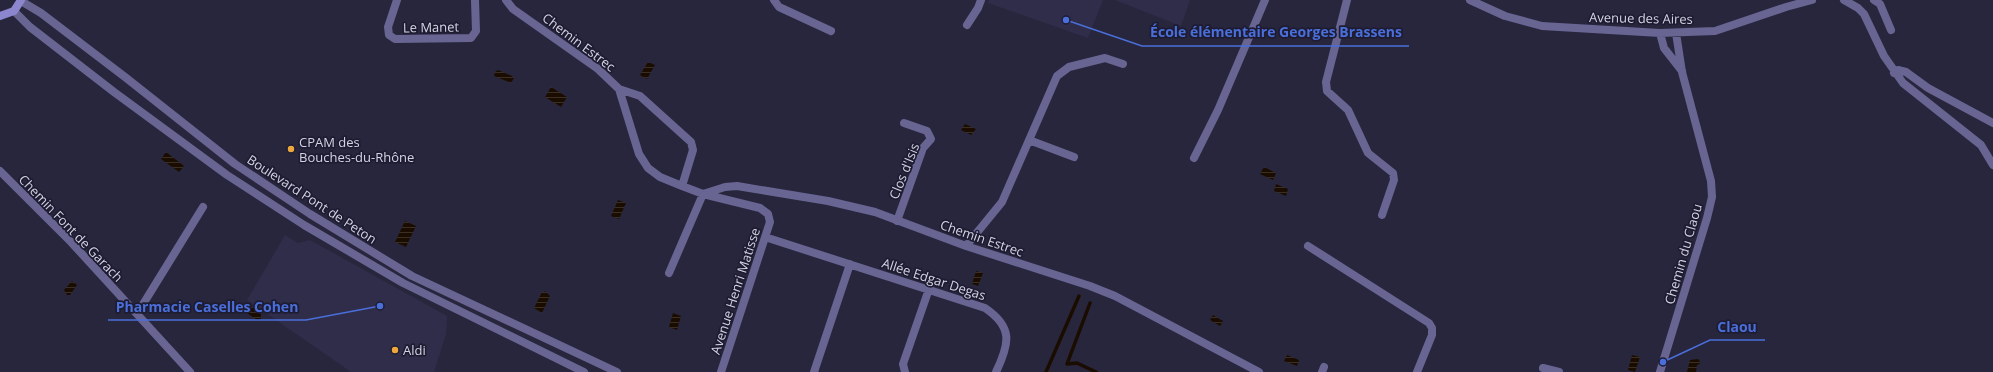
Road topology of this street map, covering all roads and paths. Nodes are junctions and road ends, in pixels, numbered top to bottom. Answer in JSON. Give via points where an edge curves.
{"nodes":[{"id":1,"x":396,"y":0,"type":"edge"},
{"id":2,"x":475,"y":0,"type":"edge"},
{"id":3,"x":506,"y":0,"type":"edge"},
{"id":4,"x":517,"y":0,"type":"edge"},
{"id":5,"x":774,"y":0,"type":"edge"},
{"id":6,"x":981,"y":0,"type":"edge"},
{"id":7,"x":1265,"y":0,"type":"edge"},
{"id":8,"x":1347,"y":0,"type":"edge"},
{"id":9,"x":1470,"y":0,"type":"edge"},
{"id":10,"x":1812,"y":0,"type":"edge"},
{"id":11,"x":1844,"y":0,"type":"edge"},
{"id":12,"x":1874,"y":0,"type":"edge"},
{"id":13,"x":21,"y":1,"type":"edge"},
{"id":14,"x":513,"y":9,"type":"junction"},
{"id":15,"x":14,"y":11,"type":"junction"},
{"id":16,"x":2,"y":14,"type":"edge"},
{"id":17,"x":967,"y":25,"type":"dead end"},
{"id":18,"x":1891,"y":30,"type":"dead end"},
{"id":19,"x":831,"y":31,"type":"dead end"},
{"id":20,"x":1660,"y":33,"type":"junction"},
{"id":21,"x":1676,"y":33,"type":"junction"},
{"id":22,"x":1123,"y":64,"type":"dead end"},
{"id":23,"x":1682,"y":72,"type":"junction"},
{"id":24,"x":1894,"y":73,"type":"junction"},
{"id":25,"x":619,"y":90,"type":"junction"},
{"id":26,"x":904,"y":123,"type":"dead end"},
{"id":27,"x":1993,"y":123,"type":"edge"},
{"id":28,"x":1029,"y":140,"type":"junction"},
{"id":29,"x":1074,"y":157,"type":"dead end"},
{"id":30,"x":1194,"y":158,"type":"dead end"},
{"id":31,"x":1993,"y":165,"type":"edge"},
{"id":32,"x":0,"y":172,"type":"edge"},
{"id":33,"x":682,"y":186,"type":"junction"},
{"id":34,"x":703,"y":194,"type":"junction"},
{"id":35,"x":203,"y":207,"type":"dead end"},
{"id":36,"x":1382,"y":215,"type":"dead end"},
{"id":37,"x":897,"y":221,"type":"junction"},
{"id":38,"x":765,"y":237,"type":"junction"},
{"id":39,"x":966,"y":246,"type":"junction"},
{"id":40,"x":1308,"y":246,"type":"dead end"},
{"id":41,"x":850,"y":264,"type":"junction"},
{"id":42,"x":669,"y":273,"type":"dead end"},
{"id":43,"x":929,"y":289,"type":"junction"},
{"id":44,"x":137,"y":314,"type":"junction"},
{"id":45,"x":1543,"y":368,"type":"dead end"},
{"id":46,"x":190,"y":372,"type":"edge"},
{"id":47,"x":584,"y":372,"type":"edge"},
{"id":48,"x":617,"y":372,"type":"edge"},
{"id":49,"x":720,"y":372,"type":"edge"},
{"id":50,"x":814,"y":372,"type":"edge"},
{"id":51,"x":905,"y":372,"type":"edge"},
{"id":52,"x":996,"y":372,"type":"edge"},
{"id":53,"x":1259,"y":372,"type":"edge"},
{"id":54,"x":1416,"y":372,"type":"edge"},
{"id":55,"x":1559,"y":372,"type":"edge"},
{"id":56,"x":1660,"y":372,"type":"edge"}],
"edges":[{"from":1,"to":2,"type":"street","name":"Le Manet","via":[[388,26],[389,35],[395,39],[472,38],[476,31]]},
{"from":3,"to":14,"type":"street","name":"Chemin Estrec"},
{"from":4,"to":14,"type":"street"},
{"from":5,"to":19,"type":"street","via":[[779,7]]},
{"from":6,"to":17,"type":"street"},
{"from":7,"to":30,"type":"street","via":[[1218,110]]},
{"from":8,"to":36,"type":"street","via":[[1326,82],[1327,91],[1348,110],[1368,153],[1393,173],[1394,180]]},
{"from":9,"to":20,"type":"street","name":"Avenue des Aires","via":[[1505,16],[1542,26]]},
{"from":10,"to":21,"type":"street","name":"Avenue des Aires","via":[[1715,31]]},
{"from":11,"to":24,"type":"street","via":[[1864,14]]},
{"from":12,"to":18,"type":"street","via":[[1880,4]]},
{"from":13,"to":15,"type":"main road"},
{"from":13,"to":48,"type":"street","name":"Boulevard Pont de Peton","via":[[59,27],[235,164],[310,214],[412,276]]},
{"from":14,"to":25,"type":"street","name":"Chemin Estrec","via":[[598,69]]},
{"from":15,"to":16,"type":"main road"},
{"from":15,"to":47,"type":"street","name":"Boulevard Pont de Peton","via":[[30,27],[114,92],[227,174],[304,225],[403,283]]},
{"from":20,"to":21,"type":"street","name":"Avenue des Aires"},
{"from":20,"to":23,"type":"street","name":"Chemin du Claou","via":[[1664,48]]},
{"from":21,"to":23,"type":"street","name":"Chemin du Claou"},
{"from":22,"to":28,"type":"street","via":[[1106,58],[1069,67],[1057,76]]},
{"from":23,"to":56,"type":"street","name":"Chemin du Claou","via":[[1711,181],[1712,197]]},
{"from":24,"to":27,"type":"street","via":[[1898,70],[1906,72],[1928,88]]},
{"from":24,"to":31,"type":"street","via":[[1981,145]]},
{"from":25,"to":33,"type":"street","name":"Chemin Estrec","via":[[639,154],[648,168],[660,177]]},
{"from":25,"to":33,"type":"street","name":"Chemin Estrec","via":[[640,96],[691,142],[693,150]]},
{"from":26,"to":37,"type":"street","name":"Clos d'Isis","via":[[927,131],[931,138],[923,148]]},
{"from":28,"to":29,"type":"street"},
{"from":28,"to":39,"type":"street","via":[[1002,202]]},
{"from":32,"to":44,"type":"street","name":"Chemin Font de Garach","via":[[71,242]]},
{"from":33,"to":34,"type":"street","name":"Chemin Estrec"},
{"from":34,"to":37,"type":"street","name":"Chemin Estrec","via":[[737,186],[828,201],[875,212]]},
{"from":34,"to":38,"type":"street","name":"Avenue Henri Matisse","via":[[760,208],[768,214],[770,222]]},
{"from":34,"to":42,"type":"street"},
{"from":35,"to":44,"type":"street"},
{"from":37,"to":39,"type":"street","name":"Chemin Estrec"},
{"from":38,"to":41,"type":"street","name":"Allée Edgar Degas"},
{"from":38,"to":49,"type":"street","name":"Avenue Henri Matisse"},
{"from":39,"to":53,"type":"street","name":"Chemin Estrec","via":[[1115,296]]},
{"from":40,"to":54,"type":"street","via":[[1429,323],[1432,335]]},
{"from":41,"to":43,"type":"street","name":"Allée Edgar Degas"},
{"from":41,"to":50,"type":"street"},
{"from":43,"to":51,"type":"street","via":[[903,364]]},
{"from":43,"to":52,"type":"street","name":"Allée Edgar Degas","via":[[985,308],[997,316],[1005,326],[1007,336]]},
{"from":44,"to":46,"type":"street","name":"Chemin Font de Garach"},
{"from":45,"to":55,"type":"street"}]}
